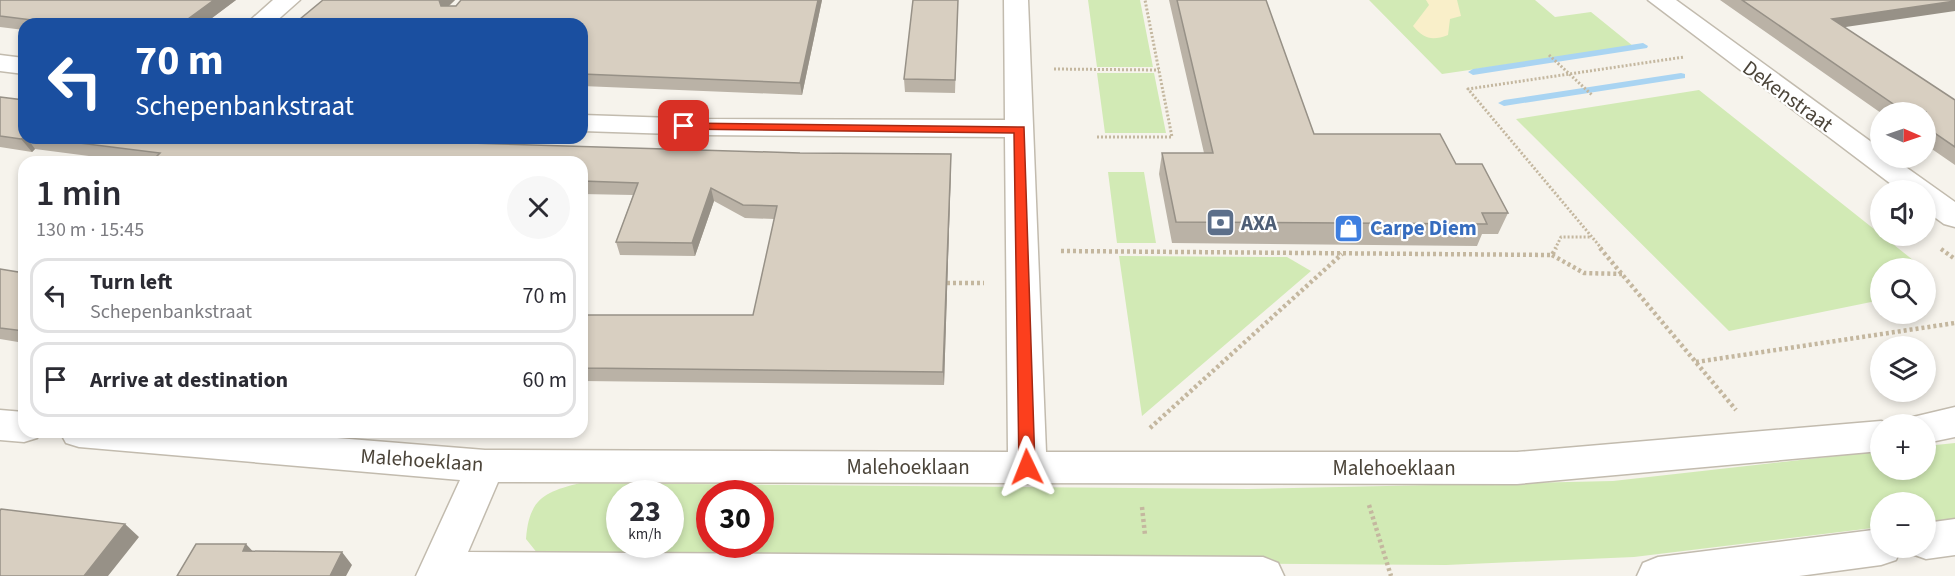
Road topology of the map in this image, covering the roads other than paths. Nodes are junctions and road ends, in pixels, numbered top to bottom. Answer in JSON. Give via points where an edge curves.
{"nodes":[{"id":1,"x":288,"y":0,"type":"edge"},
{"id":2,"x":1016,"y":0,"type":"edge"},
{"id":3,"x":1660,"y":0,"type":"edge"},
{"id":4,"x":266,"y":18,"type":"edge"},
{"id":5,"x":0,"y":63,"type":"edge"},
{"id":6,"x":18,"y":65,"type":"edge"},
{"id":7,"x":588,"y":123,"type":"edge"},
{"id":8,"x":1019,"y":129,"type":"junction"},
{"id":9,"x":1904,"y":180,"type":"edge"},
{"id":10,"x":1936,"y":203,"type":"edge"},
{"id":11,"x":1955,"y":217,"type":"edge"},
{"id":12,"x":1955,"y":422,"type":"edge"},
{"id":13,"x":0,"y":426,"type":"edge"},
{"id":14,"x":1936,"y":426,"type":"edge"},
{"id":15,"x":18,"y":428,"type":"edge"},
{"id":16,"x":1870,"y":437,"type":"edge"},
{"id":17,"x":151,"y":438,"type":"edge"},
{"id":18,"x":485,"y":466,"type":"junction"},
{"id":19,"x":1027,"y":467,"type":"junction"},
{"id":20,"x":1955,"y":537,"type":"edge"},
{"id":21,"x":1936,"y":540,"type":"edge"},
{"id":22,"x":1870,"y":548,"type":"edge"},
{"id":23,"x":439,"y":574,"type":"edge"},
{"id":24,"x":1150,"y":575,"type":"edge"},
{"id":25,"x":1263,"y":576,"type":"edge"},
{"id":26,"x":1658,"y":576,"type":"edge"}],
"edges":[{"from":1,"to":4,"type":"street"},
{"from":2,"to":8,"type":"street"},
{"from":3,"to":9,"type":"street","name":"Dekenstraat"},
{"from":5,"to":6,"type":"street"},
{"from":7,"to":8,"type":"street"},
{"from":8,"to":19,"type":"street"},
{"from":10,"to":11,"type":"street"},
{"from":12,"to":14,"type":"street"},
{"from":13,"to":15,"type":"street"},
{"from":16,"to":19,"type":"street","name":"Malehoeklaan","via":[[1517,468]]},
{"from":17,"to":18,"type":"street","name":"Malehoeklaan"},
{"from":18,"to":19,"type":"street","name":"Malehoeklaan"},
{"from":18,"to":23,"type":"street"},
{"from":20,"to":21,"type":"street"},
{"from":22,"to":26,"type":"street"},
{"from":23,"to":24,"type":"street"},
{"from":24,"to":25,"type":"street"}]}
